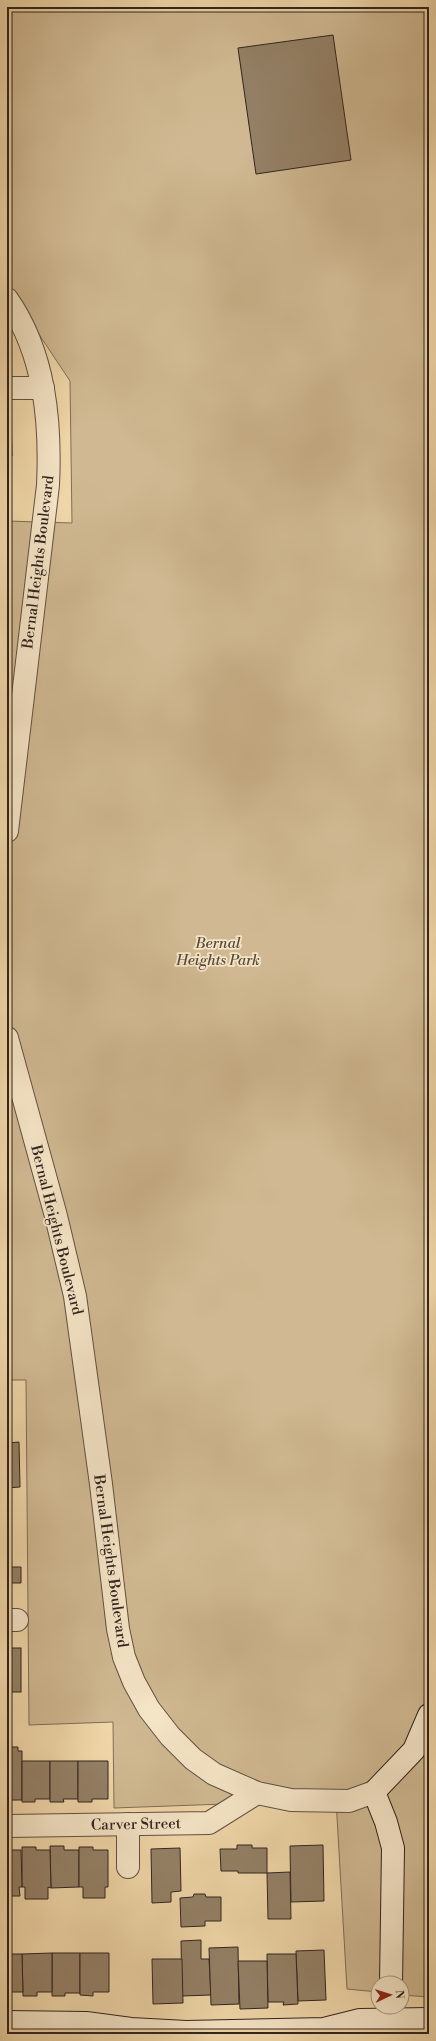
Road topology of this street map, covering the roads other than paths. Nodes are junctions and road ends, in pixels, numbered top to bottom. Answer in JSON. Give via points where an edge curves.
{"nodes":[{"id":1,"x":7,"y":299,"type":"edge"},
{"id":2,"x":7,"y":388,"type":"edge"},
{"id":3,"x":43,"y":388,"type":"junction"},
{"id":4,"x":7,"y":831,"type":"edge"},
{"id":5,"x":7,"y":1038,"type":"edge"},
{"id":6,"x":429,"y":1715,"type":"edge"},
{"id":7,"x":374,"y":1792,"type":"junction"},
{"id":8,"x":257,"y":1793,"type":"junction"},
{"id":9,"x":128,"y":1824,"type":"junction"},
{"id":10,"x":7,"y":1826,"type":"edge"},
{"id":11,"x":128,"y":1867,"type":"dead end"},
{"id":12,"x":390,"y":1975,"type":"edge"},
{"id":13,"x":381,"y":2015,"type":"edge"},
{"id":14,"x":403,"y":2015,"type":"edge"},
{"id":15,"x":429,"y":2019,"type":"edge"},
{"id":16,"x":7,"y":2022,"type":"edge"}],
"edges":[{"from":1,"to":3,"type":"street","name":"Bernal Heights Boulevard","via":[[26,335]]},
{"from":2,"to":3,"type":"street"},
{"from":3,"to":4,"type":"street","name":"Bernal Heights Boulevard","via":[[50,453],[48,485]]},
{"from":5,"to":8,"type":"street","name":"Bernal Heights Boulevard","via":[[56,1216],[75,1296],[118,1629],[124,1657],[149,1709],[170,1736],[193,1759],[214,1774]]},
{"from":6,"to":7,"type":"street","via":[[414,1750]]},
{"from":7,"to":8,"type":"street","name":"Bernal Heights Boulevard","via":[[349,1801],[291,1800]]},
{"from":7,"to":12,"type":"street","via":[[393,1848]]},
{"from":8,"to":9,"type":"street","name":"Carver Street","via":[[209,1823]]},
{"from":9,"to":10,"type":"street","name":"Carver Street"},
{"from":9,"to":11,"type":"street"},
{"from":13,"to":16,"type":"street","via":[[324,2029],[186,2032],[86,2023]]},
{"from":14,"to":15,"type":"street"}]}
